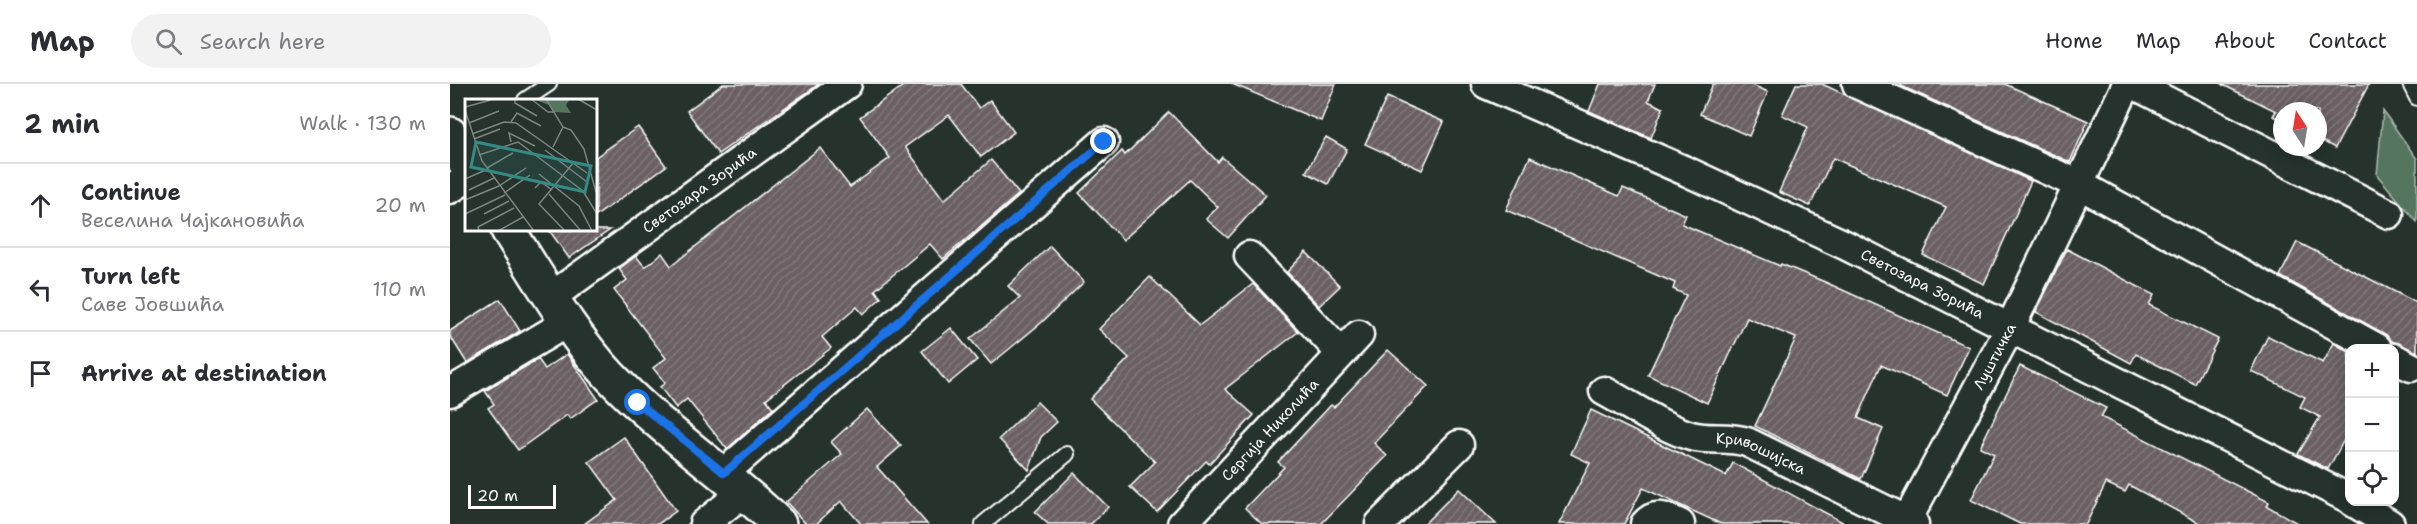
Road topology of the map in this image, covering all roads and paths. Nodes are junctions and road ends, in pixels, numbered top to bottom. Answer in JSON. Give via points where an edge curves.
{"nodes":[{"id":1,"x":549,"y":84,"type":"edge"},
{"id":2,"x":848,"y":84,"type":"edge"},
{"id":3,"x":1486,"y":84,"type":"edge"},
{"id":4,"x":1857,"y":84,"type":"edge"},
{"id":5,"x":2127,"y":84,"type":"edge"},
{"id":6,"x":2133,"y":84,"type":"edge"},
{"id":7,"x":2410,"y":84,"type":"edge"},
{"id":8,"x":2417,"y":98,"type":"edge"},
{"id":9,"x":526,"y":99,"type":"edge"},
{"id":10,"x":1104,"y":142,"type":"dead end"},
{"id":11,"x":465,"y":180,"type":"edge"},
{"id":12,"x":2080,"y":185,"type":"junction"},
{"id":13,"x":450,"y":189,"type":"edge"},
{"id":14,"x":2390,"y":214,"type":"dead end"},
{"id":15,"x":509,"y":231,"type":"edge"},
{"id":16,"x":1250,"y":256,"type":"dead end"},
{"id":17,"x":559,"y":309,"type":"junction"},
{"id":18,"x":2010,"y":327,"type":"junction"},
{"id":19,"x":2370,"y":344,"type":"edge"},
{"id":20,"x":1604,"y":391,"type":"dead end"},
{"id":21,"x":450,"y":392,"type":"edge"},
{"id":22,"x":1459,"y":445,"type":"dead end"},
{"id":23,"x":1067,"y":454,"type":"dead end"},
{"id":24,"x":734,"y":482,"type":"junction"},
{"id":25,"x":2345,"y":497,"type":"edge"},
{"id":26,"x":2361,"y":506,"type":"edge"},
{"id":27,"x":1909,"y":523,"type":"edge"},
{"id":28,"x":704,"y":524,"type":"edge"},
{"id":29,"x":779,"y":524,"type":"edge"},
{"id":30,"x":983,"y":524,"type":"edge"},
{"id":31,"x":1182,"y":524,"type":"edge"},
{"id":32,"x":1380,"y":524,"type":"edge"},
{"id":33,"x":1645,"y":524,"type":"edge"},
{"id":34,"x":1680,"y":524,"type":"edge"},
{"id":35,"x":2390,"y":524,"type":"edge"}],
"edges":[{"from":1,"to":9,"type":"lane"},
{"from":2,"to":17,"type":"street","name":"Светозара Зорића"},
{"from":3,"to":18,"type":"street","name":"Светозара Зорића","via":[[1824,235]]},
{"from":4,"to":12,"type":"street"},
{"from":5,"to":12,"type":"street","name":"Луштичка"},
{"from":6,"to":14,"type":"street"},
{"from":7,"to":8,"type":"lane"},
{"from":10,"to":24,"type":"street"},
{"from":11,"to":13,"type":"street"},
{"from":12,"to":18,"type":"street","name":"Луштичка"},
{"from":12,"to":19,"type":"street"},
{"from":15,"to":17,"type":"street"},
{"from":16,"to":31,"type":"street","name":"Сергија Николића","via":[[1350,344]]},
{"from":17,"to":21,"type":"street","name":"Светозара Зорића"},
{"from":17,"to":24,"type":"street","via":[[609,375]]},
{"from":18,"to":25,"type":"street","name":"Светозара Зорића"},
{"from":18,"to":27,"type":"street","name":"Луштичка"},
{"from":20,"to":27,"type":"street","name":"Кривошијска","via":[[1684,433],[1747,442]]},
{"from":22,"to":32,"type":"street"},
{"from":23,"to":30,"type":"lane"},
{"from":24,"to":28,"type":"street"},
{"from":24,"to":29,"type":"street"},
{"from":26,"to":35,"type":"street","name":"Светозара Зорића"},
{"from":33,"to":34,"type":"street","via":[[1659,516]]}]}
